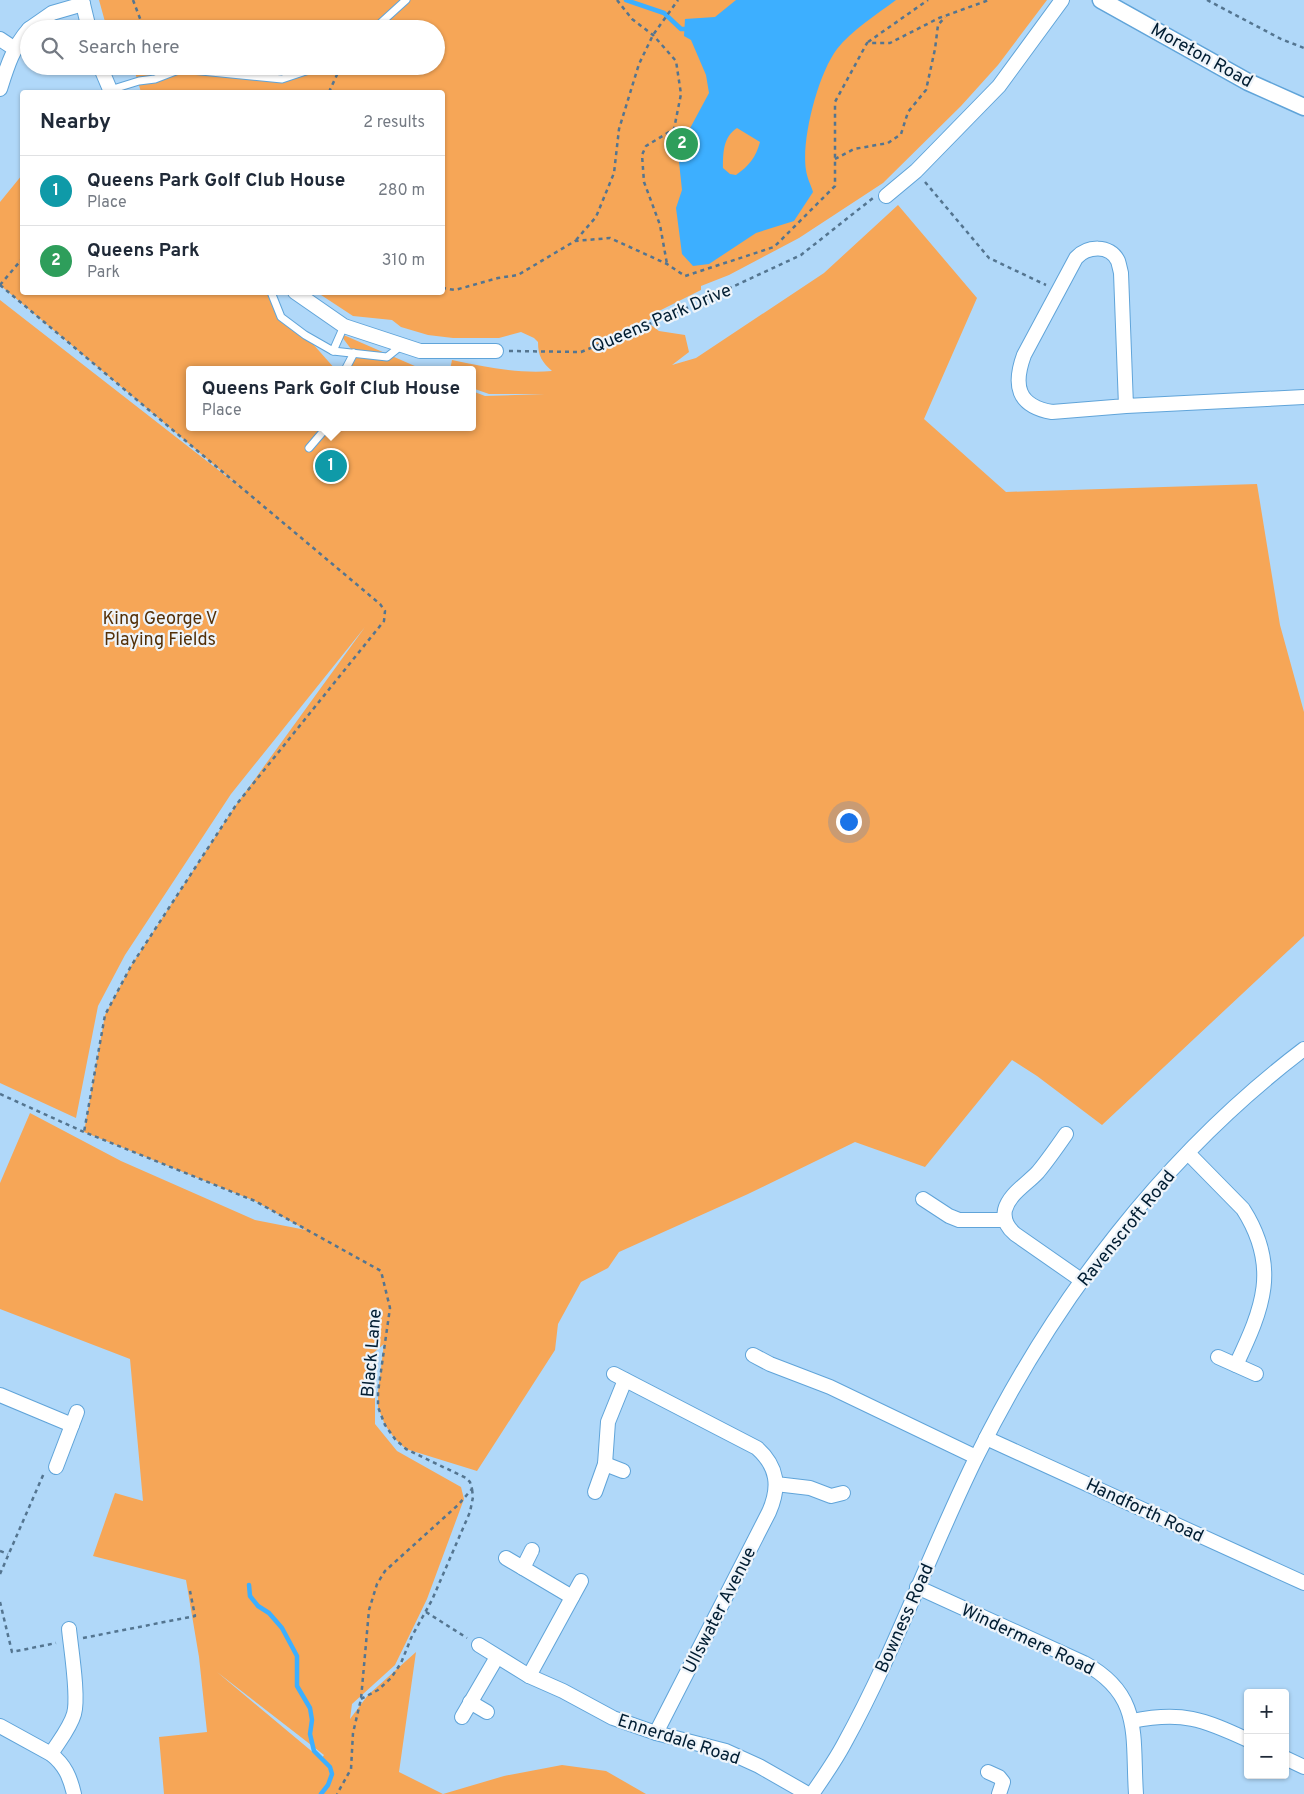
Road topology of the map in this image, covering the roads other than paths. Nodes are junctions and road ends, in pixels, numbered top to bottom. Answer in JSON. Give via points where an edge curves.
{"nodes":[{"id":1,"x":406,"y":0,"type":"edge"},
{"id":2,"x":1062,"y":0,"type":"edge"},
{"id":3,"x":1101,"y":0,"type":"edge"},
{"id":4,"x":82,"y":2,"type":"edge"},
{"id":5,"x":42,"y":20,"type":"edge"},
{"id":6,"x":87,"y":20,"type":"edge"},
{"id":7,"x":384,"y":20,"type":"edge"},
{"id":8,"x":0,"y":39,"type":"edge"},
{"id":9,"x":20,"y":42,"type":"edge"},
{"id":10,"x":15,"y":49,"type":"junction"},
{"id":11,"x":104,"y":75,"type":"edge"},
{"id":12,"x":165,"y":75,"type":"edge"},
{"id":13,"x":242,"y":75,"type":"edge"},
{"id":14,"x":294,"y":75,"type":"edge"},
{"id":15,"x":0,"y":89,"type":"edge"},
{"id":16,"x":110,"y":90,"type":"edge"},
{"id":17,"x":113,"y":90,"type":"edge"},
{"id":18,"x":1304,"y":107,"type":"edge"},
{"id":19,"x":889,"y":194,"type":"road end"},
{"id":20,"x":273,"y":295,"type":"edge"},
{"id":21,"x":299,"y":295,"type":"edge"},
{"id":22,"x":344,"y":326,"type":"junction"},
{"id":23,"x":402,"y":346,"type":"junction"},
{"id":24,"x":333,"y":351,"type":"junction"},
{"id":25,"x":496,"y":351,"type":"road end"},
{"id":26,"x":354,"y":354,"type":"junction"},
{"id":27,"x":347,"y":366,"type":"edge"},
{"id":28,"x":1304,"y":397,"type":"edge"},
{"id":29,"x":1126,"y":406,"type":"junction"},
{"id":30,"x":324,"y":431,"type":"edge"},
{"id":31,"x":309,"y":448,"type":"dead end"},
{"id":32,"x":1304,"y":1049,"type":"edge"},
{"id":33,"x":1066,"y":1134,"type":"dead end"},
{"id":34,"x":1188,"y":1153,"type":"junction"},
{"id":35,"x":924,"y":1200,"type":"dead end"},
{"id":36,"x":1005,"y":1220,"type":"junction"},
{"id":37,"x":1081,"y":1280,"type":"junction"},
{"id":38,"x":753,"y":1355,"type":"dead end"},
{"id":39,"x":1218,"y":1357,"type":"dead end"},
{"id":40,"x":1236,"y":1365,"type":"junction"},
{"id":41,"x":1256,"y":1374,"type":"dead end"},
{"id":42,"x":0,"y":1395,"type":"edge"},
{"id":43,"x":986,"y":1438,"type":"junction"},
{"id":44,"x":976,"y":1458,"type":"junction"},
{"id":45,"x":605,"y":1464,"type":"junction"},
{"id":46,"x":56,"y":1467,"type":"road end"},
{"id":47,"x":623,"y":1471,"type":"dead end"},
{"id":48,"x":776,"y":1484,"type":"junction"},
{"id":49,"x":595,"y":1492,"type":"dead end"},
{"id":50,"x":843,"y":1493,"type":"dead end"},
{"id":51,"x":532,"y":1550,"type":"dead end"},
{"id":52,"x":506,"y":1558,"type":"dead end"},
{"id":53,"x":523,"y":1568,"type":"junction"},
{"id":54,"x":581,"y":1581,"type":"dead end"},
{"id":55,"x":1304,"y":1583,"type":"edge"},
{"id":56,"x":918,"y":1587,"type":"junction"},
{"id":57,"x":572,"y":1597,"type":"junction"},
{"id":58,"x":69,"y":1635,"type":"road end"},
{"id":59,"x":480,"y":1645,"type":"road end"},
{"id":60,"x":497,"y":1657,"type":"junction"},
{"id":61,"x":529,"y":1676,"type":"junction"},
{"id":62,"x":470,"y":1702,"type":"junction"},
{"id":63,"x":487,"y":1712,"type":"dead end"},
{"id":64,"x":462,"y":1717,"type":"dead end"},
{"id":65,"x":1132,"y":1721,"type":"junction"},
{"id":66,"x":0,"y":1726,"type":"edge"},
{"id":67,"x":656,"y":1733,"type":"junction"},
{"id":68,"x":1244,"y":1738,"type":"edge"},
{"id":69,"x":51,"y":1754,"type":"junction"},
{"id":70,"x":1289,"y":1760,"type":"edge"},
{"id":71,"x":1304,"y":1767,"type":"edge"},
{"id":72,"x":988,"y":1772,"type":"dead end"},
{"id":73,"x":74,"y":1794,"type":"edge"},
{"id":74,"x":808,"y":1794,"type":"edge"},
{"id":75,"x":812,"y":1794,"type":"edge"},
{"id":76,"x":999,"y":1794,"type":"edge"},
{"id":77,"x":1136,"y":1794,"type":"edge"}],
"edges":[{"from":1,"to":7,"type":"lane"},
{"from":2,"to":19,"type":"street","via":[[999,86]]},
{"from":3,"to":18,"type":"street","name":"Moreton Road","via":[[1248,82]]},
{"from":4,"to":5,"type":"street"},
{"from":4,"to":6,"type":"street"},
{"from":8,"to":10,"type":"street"},
{"from":9,"to":10,"type":"street"},
{"from":10,"to":15,"type":"street"},
{"from":11,"to":16,"type":"street"},
{"from":12,"to":17,"type":"lane"},
{"from":13,"to":14,"type":"lane","via":[[282,79]]},
{"from":20,"to":24,"type":"lane","via":[[281,317]]},
{"from":21,"to":22,"type":"street"},
{"from":22,"to":23,"type":"street"},
{"from":22,"to":24,"type":"lane"},
{"from":23,"to":25,"type":"street","via":[[420,351]]},
{"from":23,"to":26,"type":"lane","via":[[387,357]]},
{"from":24,"to":26,"type":"lane"},
{"from":26,"to":27,"type":"lane"},
{"from":28,"to":29,"type":"street"},
{"from":29,"to":29,"type":"street","via":[[1052,412],[1034,406],[1021,394],[1017,376],[1024,355],[1076,258],[1086,249],[1099,248],[1118,261]]},
{"from":30,"to":31,"type":"lane"},
{"from":32,"to":34,"type":"street","name":"Ravenscroft Road","via":[[1250,1093]]},
{"from":33,"to":36,"type":"street","via":[[1040,1170],[1009,1201]]},
{"from":34,"to":37,"type":"street","name":"Ravenscroft Road"},
{"from":34,"to":40,"type":"street","via":[[1243,1209],[1261,1251],[1264,1282],[1261,1306]]},
{"from":35,"to":36,"type":"street","via":[[959,1220]]},
{"from":36,"to":37,"type":"street","via":[[1015,1234]]},
{"from":37,"to":43,"type":"street","name":"Ravenscroft Road","via":[[1038,1345]]},
{"from":38,"to":44,"type":"street","via":[[830,1387]]},
{"from":39,"to":40,"type":"street"},
{"from":40,"to":41,"type":"street"},
{"from":42,"to":46,"type":"street","via":[[74,1418]]},
{"from":43,"to":44,"type":"street","name":"Bowness Road"},
{"from":43,"to":55,"type":"street","name":"Handforth Road"},
{"from":44,"to":56,"type":"street","name":"Bowness Road"},
{"from":45,"to":47,"type":"street"},
{"from":45,"to":48,"type":"street","via":[[608,1422],[620,1377],[757,1448],[771,1464]]},
{"from":45,"to":49,"type":"street"},
{"from":48,"to":50,"type":"street","via":[[810,1488],[831,1496]]},
{"from":48,"to":67,"type":"street","name":"Ullswater Avenue","via":[[769,1512]]},
{"from":51,"to":53,"type":"street"},
{"from":52,"to":53,"type":"street"},
{"from":53,"to":57,"type":"street"},
{"from":54,"to":57,"type":"street"},
{"from":56,"to":65,"type":"street","name":"Windermere Road","via":[[1101,1672],[1121,1694]]},
{"from":56,"to":75,"type":"street","name":"Bowness Road","via":[[855,1724]]},
{"from":57,"to":61,"type":"street"},
{"from":58,"to":69,"type":"street","via":[[75,1712]]},
{"from":59,"to":60,"type":"street","name":"Ennerdale Road"},
{"from":60,"to":61,"type":"street","name":"Ennerdale Road"},
{"from":60,"to":62,"type":"street"},
{"from":61,"to":67,"type":"street","name":"Ennerdale Road","via":[[613,1718]]},
{"from":62,"to":63,"type":"street"},
{"from":62,"to":64,"type":"street"},
{"from":65,"to":68,"type":"street","via":[[1158,1716],[1188,1717]]},
{"from":65,"to":77,"type":"street","name":"Windermere Road"},
{"from":66,"to":69,"type":"street"},
{"from":67,"to":74,"type":"street","name":"Ennerdale Road","via":[[726,1751]]},
{"from":69,"to":73,"type":"street","via":[[63,1765]]},
{"from":70,"to":71,"type":"street"},
{"from":72,"to":76,"type":"street","via":[[1003,1782]]}]}
